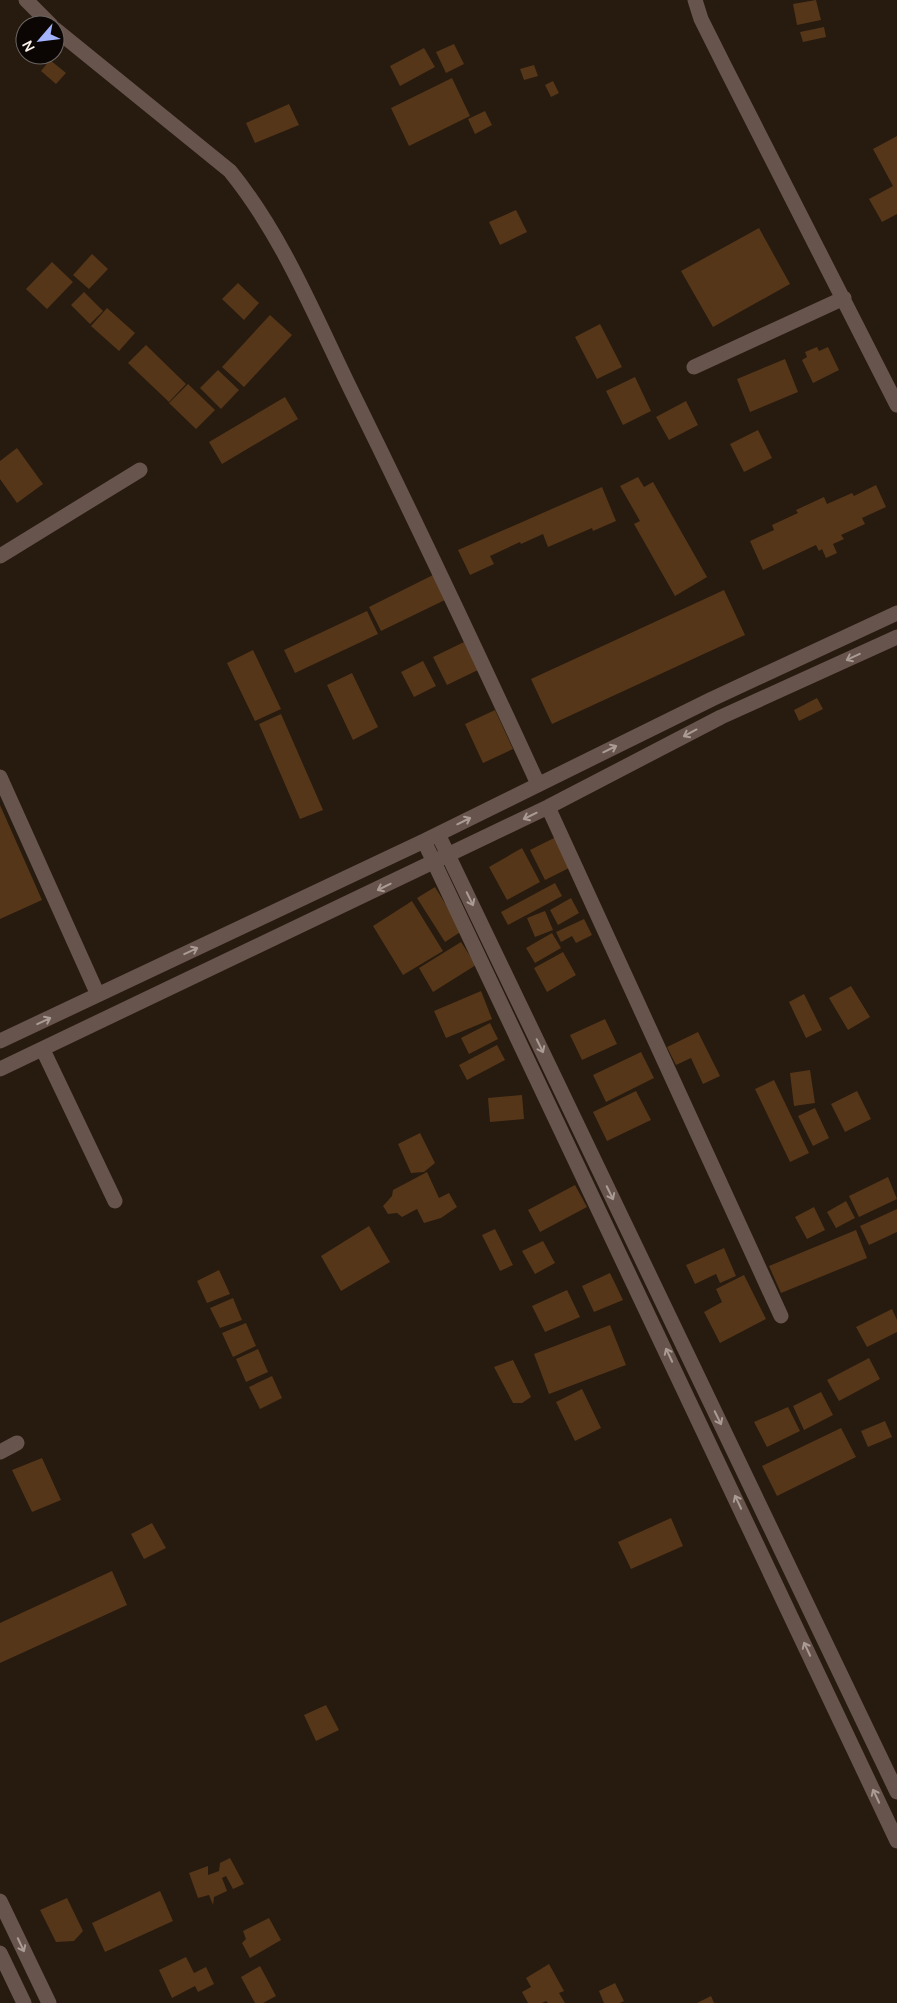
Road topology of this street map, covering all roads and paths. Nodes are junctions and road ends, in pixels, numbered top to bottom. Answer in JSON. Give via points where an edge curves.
{"nodes":[{"id":1,"x":26,"y":0,"type":"edge"},
{"id":2,"x":694,"y":0,"type":"edge"},
{"id":3,"x":41,"y":15,"type":"edge"},
{"id":4,"x":65,"y":37,"type":"edge"},
{"id":5,"x":844,"y":298,"type":"junction"},
{"id":6,"x":694,"y":367,"type":"dead end"},
{"id":7,"x":897,"y":405,"type":"edge"},
{"id":8,"x":140,"y":470,"type":"dead end"},
{"id":9,"x":0,"y":556,"type":"edge"},
{"id":10,"x":897,"y":613,"type":"edge"},
{"id":11,"x":897,"y":637,"type":"edge"},
{"id":12,"x":712,"y":700,"type":"junction"},
{"id":13,"x":721,"y":717,"type":"junction"},
{"id":14,"x":0,"y":777,"type":"edge"},
{"id":15,"x":538,"y":784,"type":"junction"},
{"id":16,"x":548,"y":807,"type":"junction"},
{"id":17,"x":431,"y":837,"type":"junction"},
{"id":18,"x":442,"y":859,"type":"junction"},
{"id":19,"x":98,"y":995,"type":"junction"},
{"id":20,"x":0,"y":1041,"type":"edge"},
{"id":21,"x":43,"y":1050,"type":"junction"},
{"id":22,"x":0,"y":1069,"type":"edge"},
{"id":23,"x":115,"y":1201,"type":"dead end"},
{"id":24,"x":780,"y":1316,"type":"dead end"},
{"id":25,"x":702,"y":1386,"type":"junction"},
{"id":26,"x":687,"y":1393,"type":"junction"},
{"id":27,"x":17,"y":1443,"type":"dead end"},
{"id":28,"x":0,"y":1452,"type":"edge"},
{"id":29,"x":897,"y":1792,"type":"edge"},
{"id":30,"x":897,"y":1841,"type":"edge"},
{"id":31,"x":0,"y":1901,"type":"edge"},
{"id":32,"x":0,"y":1953,"type":"edge"},
{"id":33,"x":24,"y":2003,"type":"edge"},
{"id":34,"x":49,"y":2003,"type":"edge"}],
"edges":[{"from":1,"to":3,"type":"street"},
{"from":2,"to":5,"type":"street"},
{"from":4,"to":15,"type":"street","via":[[230,171],[252,198],[285,255],[437,564]]},
{"from":5,"to":6,"type":"street"},
{"from":5,"to":7,"type":"street"},
{"from":8,"to":9,"type":"street"},
{"from":10,"to":12,"type":"street"},
{"from":11,"to":13,"type":"street","one_way":true},
{"from":12,"to":13,"type":"street"},
{"from":15,"to":12,"type":"street","one_way":true},
{"from":13,"to":16,"type":"street","one_way":true},
{"from":14,"to":19,"type":"street"},
{"from":17,"to":15,"type":"street","one_way":true},
{"from":16,"to":18,"type":"street","one_way":true},
{"from":16,"to":24,"type":"street"},
{"from":17,"to":18,"type":"street"},
{"from":19,"to":17,"type":"street","one_way":true},
{"from":18,"to":21,"type":"street","one_way":true},
{"from":18,"to":25,"type":"street","one_way":true},
{"from":26,"to":18,"type":"street","one_way":true},
{"from":20,"to":19,"type":"street","one_way":true},
{"from":21,"to":22,"type":"street"},
{"from":21,"to":23,"type":"street"},
{"from":25,"to":26,"type":"street"},
{"from":25,"to":29,"type":"street","one_way":true},
{"from":30,"to":26,"type":"street","one_way":true},
{"from":27,"to":28,"type":"street"},
{"from":31,"to":34,"type":"street","one_way":true},
{"from":32,"to":33,"type":"street"}]}
